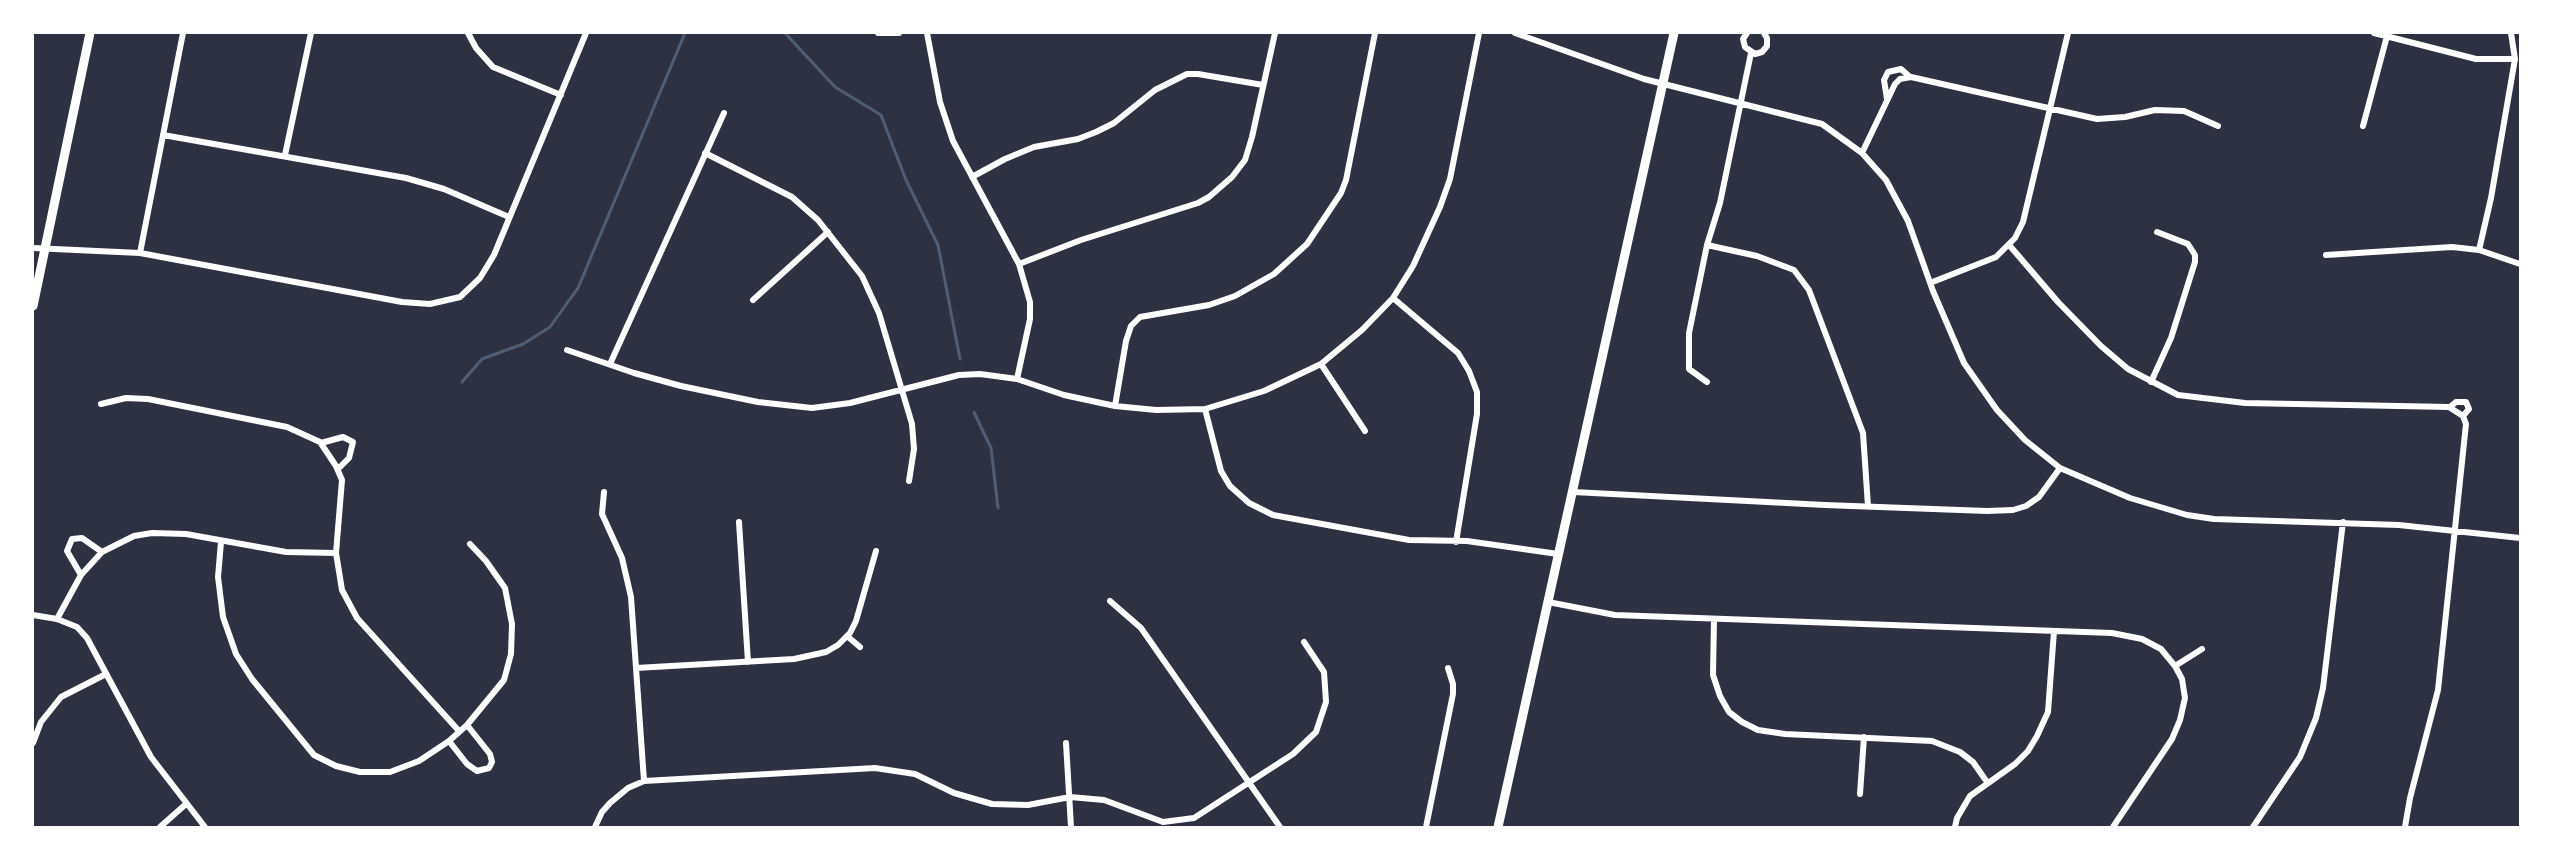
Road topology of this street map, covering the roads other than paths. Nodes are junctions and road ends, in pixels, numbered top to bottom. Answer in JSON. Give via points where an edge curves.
{"nodes":[{"id":1,"x":90,"y":33,"type":"edge"},
{"id":2,"x":183,"y":33,"type":"edge"},
{"id":3,"x":311,"y":33,"type":"edge"},
{"id":4,"x":468,"y":33,"type":"edge"},
{"id":5,"x":586,"y":33,"type":"edge"},
{"id":6,"x":878,"y":33,"type":"edge"},
{"id":7,"x":899,"y":33,"type":"edge"},
{"id":8,"x":927,"y":33,"type":"edge"},
{"id":9,"x":1275,"y":33,"type":"edge"},
{"id":10,"x":1375,"y":33,"type":"edge"},
{"id":11,"x":1479,"y":33,"type":"edge"},
{"id":12,"x":1515,"y":33,"type":"edge"},
{"id":13,"x":1674,"y":33,"type":"edge"},
{"id":14,"x":1747,"y":33,"type":"edge"},
{"id":15,"x":1764,"y":33,"type":"edge"},
{"id":16,"x":2068,"y":33,"type":"edge"},
{"id":17,"x":2374,"y":33,"type":"edge"},
{"id":18,"x":2511,"y":33,"type":"edge"},
{"id":19,"x":2387,"y":36,"type":"junction"},
{"id":20,"x":1751,"y":53,"type":"junction"},
{"id":21,"x":2515,"y":59,"type":"junction"},
{"id":22,"x":1910,"y":77,"type":"junction"},
{"id":23,"x":1663,"y":84,"type":"junction"},
{"id":24,"x":1263,"y":85,"type":"junction"},
{"id":25,"x":561,"y":95,"type":"junction"},
{"id":26,"x":1888,"y":99,"type":"junction"},
{"id":27,"x":1741,"y":102,"type":"junction"},
{"id":28,"x":2050,"y":109,"type":"junction"},
{"id":29,"x":724,"y":113,"type":"dead end"},
{"id":30,"x":2218,"y":126,"type":"dead end"},
{"id":31,"x":2363,"y":126,"type":"dead end"},
{"id":32,"x":163,"y":135,"type":"junction"},
{"id":33,"x":705,"y":153,"type":"junction"},
{"id":34,"x":1862,"y":153,"type":"junction"},
{"id":35,"x":285,"y":155,"type":"junction"},
{"id":36,"x":972,"y":177,"type":"junction"},
{"id":37,"x":509,"y":217,"type":"junction"},
{"id":38,"x":828,"y":232,"type":"junction"},
{"id":39,"x":2157,"y":232,"type":"dead end"},
{"id":40,"x":1707,"y":245,"type":"junction"},
{"id":41,"x":2010,"y":246,"type":"junction"},
{"id":42,"x":33,"y":248,"type":"edge"},
{"id":43,"x":45,"y":250,"type":"junction"},
{"id":44,"x":2479,"y":250,"type":"junction"},
{"id":45,"x":140,"y":253,"type":"junction"},
{"id":46,"x":2326,"y":255,"type":"dead end"},
{"id":47,"x":1019,"y":264,"type":"junction"},
{"id":48,"x":2520,"y":264,"type":"edge"},
{"id":49,"x":1930,"y":283,"type":"junction"},
{"id":50,"x":1393,"y":298,"type":"junction"},
{"id":51,"x":753,"y":300,"type":"dead end"},
{"id":52,"x":33,"y":306,"type":"edge"},
{"id":53,"x":567,"y":350,"type":"dead end"},
{"id":54,"x":610,"y":364,"type":"junction"},
{"id":55,"x":1321,"y":364,"type":"junction"},
{"id":56,"x":1017,"y":379,"type":"junction"},
{"id":57,"x":1707,"y":382,"type":"dead end"},
{"id":58,"x":2151,"y":382,"type":"junction"},
{"id":59,"x":902,"y":389,"type":"junction"},
{"id":60,"x":100,"y":404,"type":"dead end"},
{"id":61,"x":1115,"y":406,"type":"junction"},
{"id":62,"x":2450,"y":407,"type":"junction"},
{"id":63,"x":1205,"y":409,"type":"junction"},
{"id":64,"x":2463,"y":416,"type":"junction"},
{"id":65,"x":1365,"y":431,"type":"dead end"},
{"id":66,"x":321,"y":443,"type":"junction"},
{"id":67,"x":2061,"y":468,"type":"junction"},
{"id":68,"x":338,"y":469,"type":"junction"},
{"id":69,"x":909,"y":481,"type":"dead end"},
{"id":70,"x":604,"y":492,"type":"dead end"},
{"id":71,"x":1573,"y":492,"type":"junction"},
{"id":72,"x":1868,"y":506,"type":"junction"},
{"id":73,"x":739,"y":522,"type":"dead end"},
{"id":74,"x":2343,"y":522,"type":"junction"},
{"id":75,"x":2456,"y":531,"type":"junction"},
{"id":76,"x":2520,"y":538,"type":"edge"},
{"id":77,"x":221,"y":542,"type":"junction"},
{"id":78,"x":1456,"y":542,"type":"junction"},
{"id":79,"x":470,"y":544,"type":"dead end"},
{"id":80,"x":876,"y":551,"type":"dead end"},
{"id":81,"x":102,"y":552,"type":"junction"},
{"id":82,"x":336,"y":553,"type":"junction"},
{"id":83,"x":1558,"y":554,"type":"junction"},
{"id":84,"x":81,"y":575,"type":"junction"},
{"id":85,"x":1110,"y":601,"type":"dead end"},
{"id":86,"x":1548,"y":602,"type":"junction"},
{"id":87,"x":33,"y":615,"type":"edge"},
{"id":88,"x":57,"y":619,"type":"junction"},
{"id":89,"x":1714,"y":619,"type":"junction"},
{"id":90,"x":2054,"y":631,"type":"junction"},
{"id":91,"x":847,"y":636,"type":"junction"},
{"id":92,"x":1305,"y":642,"type":"dead end"},
{"id":93,"x":860,"y":646,"type":"dead end"},
{"id":94,"x":2202,"y":649,"type":"dead end"},
{"id":95,"x":748,"y":662,"type":"junction"},
{"id":96,"x":2175,"y":666,"type":"junction"},
{"id":97,"x":636,"y":668,"type":"junction"},
{"id":98,"x":1448,"y":668,"type":"dead end"},
{"id":99,"x":106,"y":674,"type":"junction"},
{"id":100,"x":467,"y":725,"type":"junction"},
{"id":101,"x":459,"y":731,"type":"junction"},
{"id":102,"x":1864,"y":737,"type":"junction"},
{"id":103,"x":449,"y":741,"type":"junction"},
{"id":104,"x":33,"y":743,"type":"edge"},
{"id":105,"x":1066,"y":743,"type":"dead end"},
{"id":106,"x":644,"y":782,"type":"junction"},
{"id":107,"x":1987,"y":782,"type":"junction"},
{"id":108,"x":1249,"y":783,"type":"junction"},
{"id":109,"x":1860,"y":794,"type":"dead end"},
{"id":110,"x":1070,"y":797,"type":"junction"},
{"id":111,"x":186,"y":804,"type":"junction"},
{"id":112,"x":160,"y":827,"type":"edge"},
{"id":113,"x":205,"y":827,"type":"edge"},
{"id":114,"x":595,"y":827,"type":"edge"},
{"id":115,"x":1071,"y":827,"type":"edge"},
{"id":116,"x":1280,"y":827,"type":"edge"},
{"id":117,"x":1426,"y":827,"type":"edge"},
{"id":118,"x":1498,"y":827,"type":"edge"},
{"id":119,"x":1955,"y":827,"type":"edge"},
{"id":120,"x":2113,"y":827,"type":"edge"},
{"id":121,"x":2253,"y":827,"type":"edge"},
{"id":122,"x":2405,"y":827,"type":"edge"}],
"edges":[{"from":1,"to":43,"type":"main road"},
{"from":2,"to":32,"type":"street"},
{"from":3,"to":35,"type":"street"},
{"from":4,"to":25,"type":"street","via":[[493,67]]},
{"from":5,"to":25,"type":"street"},
{"from":6,"to":7,"type":"street"},
{"from":8,"to":36,"type":"street","via":[[940,102],[953,141]]},
{"from":9,"to":24,"type":"street"},
{"from":10,"to":61,"type":"street","via":[[1346,180],[1307,244],[1274,274],[1235,296],[1209,305],[1140,317],[1131,326],[1126,341]]},
{"from":11,"to":50,"type":"street","via":[[1450,179],[1413,266]]},
{"from":12,"to":23,"type":"street"},
{"from":13,"to":23,"type":"main road"},
{"from":14,"to":20,"type":"street","via":[[1743,44]]},
{"from":15,"to":20,"type":"street","via":[[1768,42],[1765,49]]},
{"from":16,"to":28,"type":"street"},
{"from":17,"to":19,"type":"street"},
{"from":18,"to":21,"type":"street"},
{"from":19,"to":21,"type":"street","via":[[2476,59]]},
{"from":19,"to":31,"type":"street"},
{"from":20,"to":27,"type":"street"},
{"from":21,"to":44,"type":"street"},
{"from":22,"to":26,"type":"street","via":[[1900,79]]},
{"from":22,"to":26,"type":"street","via":[[1901,69],[1888,72],[1884,80]]},
{"from":22,"to":28,"type":"street"},
{"from":23,"to":27,"type":"street"},
{"from":23,"to":71,"type":"main road"},
{"from":24,"to":36,"type":"street","via":[[1187,74],[1155,90],[1114,123],[1096,132],[1034,147]]},
{"from":24,"to":47,"type":"street","via":[[1245,160],[1209,197]]},
{"from":25,"to":37,"type":"street"},
{"from":26,"to":34,"type":"street"},
{"from":27,"to":34,"type":"street","via":[[1822,124]]},
{"from":27,"to":40,"type":"street"},
{"from":28,"to":30,"type":"street","via":[[2097,119],[2155,110],[2184,111]]},
{"from":28,"to":41,"type":"street","via":[[2023,222]]},
{"from":29,"to":33,"type":"street"},
{"from":32,"to":35,"type":"street"},
{"from":32,"to":45,"type":"street"},
{"from":33,"to":38,"type":"street","via":[[792,197]]},
{"from":33,"to":54,"type":"street"},
{"from":34,"to":49,"type":"street","via":[[1886,180],[1908,221]]},
{"from":35,"to":37,"type":"street","via":[[406,178],[444,189]]},
{"from":36,"to":47,"type":"street"},
{"from":37,"to":45,"type":"street","via":[[480,278],[460,297],[430,304]]},
{"from":38,"to":51,"type":"street"},
{"from":38,"to":59,"type":"street","via":[[862,276],[879,313]]},
{"from":39,"to":58,"type":"street","via":[[2188,244],[2195,262],[2171,338]]},
{"from":40,"to":57,"type":"street","via":[[1689,333],[1687,363],[1694,374]]},
{"from":40,"to":72,"type":"street","via":[[1757,256],[1794,270],[1809,291],[1863,433]]},
{"from":41,"to":49,"type":"street","via":[[1982,264]]},
{"from":41,"to":58,"type":"street","via":[[2101,346]]},
{"from":42,"to":43,"type":"street"},
{"from":43,"to":45,"type":"street"},
{"from":43,"to":52,"type":"main road"},
{"from":44,"to":46,"type":"street","via":[[2425,248]]},
{"from":44,"to":48,"type":"street"},
{"from":47,"to":56,"type":"street","via":[[1030,302],[1030,319]]},
{"from":49,"to":67,"type":"street","via":[[1964,363],[1997,410],[2025,440]]},
{"from":50,"to":55,"type":"street"},
{"from":50,"to":78,"type":"street","via":[[1458,353],[1477,392],[1477,414]]},
{"from":53,"to":54,"type":"street"},
{"from":54,"to":59,"type":"street","via":[[681,386],[758,402],[812,408],[850,404]]},
{"from":55,"to":63,"type":"street","via":[[1264,391]]},
{"from":55,"to":65,"type":"street"},
{"from":56,"to":59,"type":"street","via":[[959,375]]},
{"from":56,"to":61,"type":"street","via":[[1064,396]]},
{"from":58,"to":62,"type":"street","via":[[2178,395],[2222,401]]},
{"from":59,"to":69,"type":"street","via":[[912,424]]},
{"from":60,"to":66,"type":"street","via":[[126,398],[148,399],[286,427]]},
{"from":61,"to":63,"type":"street"},
{"from":62,"to":64,"type":"street"},
{"from":62,"to":64,"type":"street","via":[[2466,402],[2469,409]]},
{"from":63,"to":78,"type":"street","via":[[1221,471],[1230,486],[1250,503],[1273,515],[1409,540]]},
{"from":64,"to":75,"type":"street","via":[[2466,424]]},
{"from":66,"to":68,"type":"street"},
{"from":66,"to":68,"type":"street","via":[[343,437],[353,442],[349,458]]},
{"from":67,"to":72,"type":"street","via":[[2039,497],[2013,510]]},
{"from":67,"to":74,"type":"street","via":[[2130,498],[2187,515]]},
{"from":68,"to":82,"type":"street","via":[[343,492]]},
{"from":70,"to":97,"type":"street","via":[[602,514],[622,558],[631,597]]},
{"from":71,"to":72,"type":"street"},
{"from":71,"to":83,"type":"main road"},
{"from":73,"to":95,"type":"street"},
{"from":74,"to":75,"type":"street"},
{"from":74,"to":121,"type":"street","via":[[2316,718],[2300,757]]},
{"from":75,"to":76,"type":"street"},
{"from":75,"to":122,"type":"street","via":[[2438,690]]},
{"from":77,"to":81,"type":"street","via":[[186,534],[152,533],[134,536]]},
{"from":77,"to":82,"type":"street","via":[[286,552]]},
{"from":77,"to":103,"type":"street","via":[[218,578],[223,617],[236,654],[314,755],[360,772],[390,772],[419,761]]},
{"from":78,"to":83,"type":"street"},
{"from":79,"to":100,"type":"street","via":[[505,588],[512,624],[511,654],[504,680]]},
{"from":80,"to":91,"type":"street","via":[[860,613]]},
{"from":81,"to":84,"type":"street"},
{"from":81,"to":84,"type":"street","via":[[82,538],[72,539],[67,551]]},
{"from":82,"to":101,"type":"street","via":[[342,590],[357,618]]},
{"from":83,"to":86,"type":"main road"},
{"from":84,"to":88,"type":"street"},
{"from":85,"to":108,"type":"street","via":[[1141,628]]},
{"from":86,"to":89,"type":"street","via":[[1615,615]]},
{"from":86,"to":118,"type":"main road"},
{"from":87,"to":88,"type":"street"},
{"from":88,"to":99,"type":"street","via":[[77,627],[87,638]]},
{"from":89,"to":90,"type":"street"},
{"from":89,"to":102,"type":"street","via":[[1713,675],[1720,696],[1735,717],[1758,730]]},
{"from":90,"to":96,"type":"street","via":[[2112,633],[2142,639],[2161,649]]},
{"from":90,"to":107,"type":"street","via":[[2048,712],[2028,752]]},
{"from":91,"to":93,"type":"street"},
{"from":91,"to":95,"type":"street","via":[[825,652]]},
{"from":92,"to":108,"type":"street","via":[[1324,672],[1326,702],[1320,724],[1293,754]]},
{"from":94,"to":96,"type":"street"},
{"from":95,"to":97,"type":"street"},
{"from":96,"to":120,"type":"street","via":[[2185,698],[2180,720],[2172,739]]},
{"from":97,"to":106,"type":"street"},
{"from":98,"to":117,"type":"street","via":[[1453,694]]},
{"from":99,"to":104,"type":"street","via":[[61,697],[41,722]]},
{"from":99,"to":111,"type":"street","via":[[151,757]]},
{"from":100,"to":101,"type":"street"},
{"from":100,"to":103,"type":"street","via":[[490,754],[489,768],[477,771]]},
{"from":101,"to":103,"type":"street"},
{"from":102,"to":107,"type":"street","via":[[1932,741],[1960,752]]},
{"from":102,"to":109,"type":"street"},
{"from":105,"to":110,"type":"street"},
{"from":106,"to":110,"type":"street","via":[[875,768],[915,774],[954,793],[992,804],[1028,805]]},
{"from":106,"to":114,"type":"street","via":[[628,788],[610,803]]},
{"from":107,"to":119,"type":"street","via":[[1970,796]]},
{"from":108,"to":110,"type":"street","via":[[1183,821],[1163,822],[1104,800]]},
{"from":108,"to":116,"type":"street"},
{"from":110,"to":115,"type":"street"},
{"from":111,"to":112,"type":"street"},
{"from":111,"to":113,"type":"street"}]}
